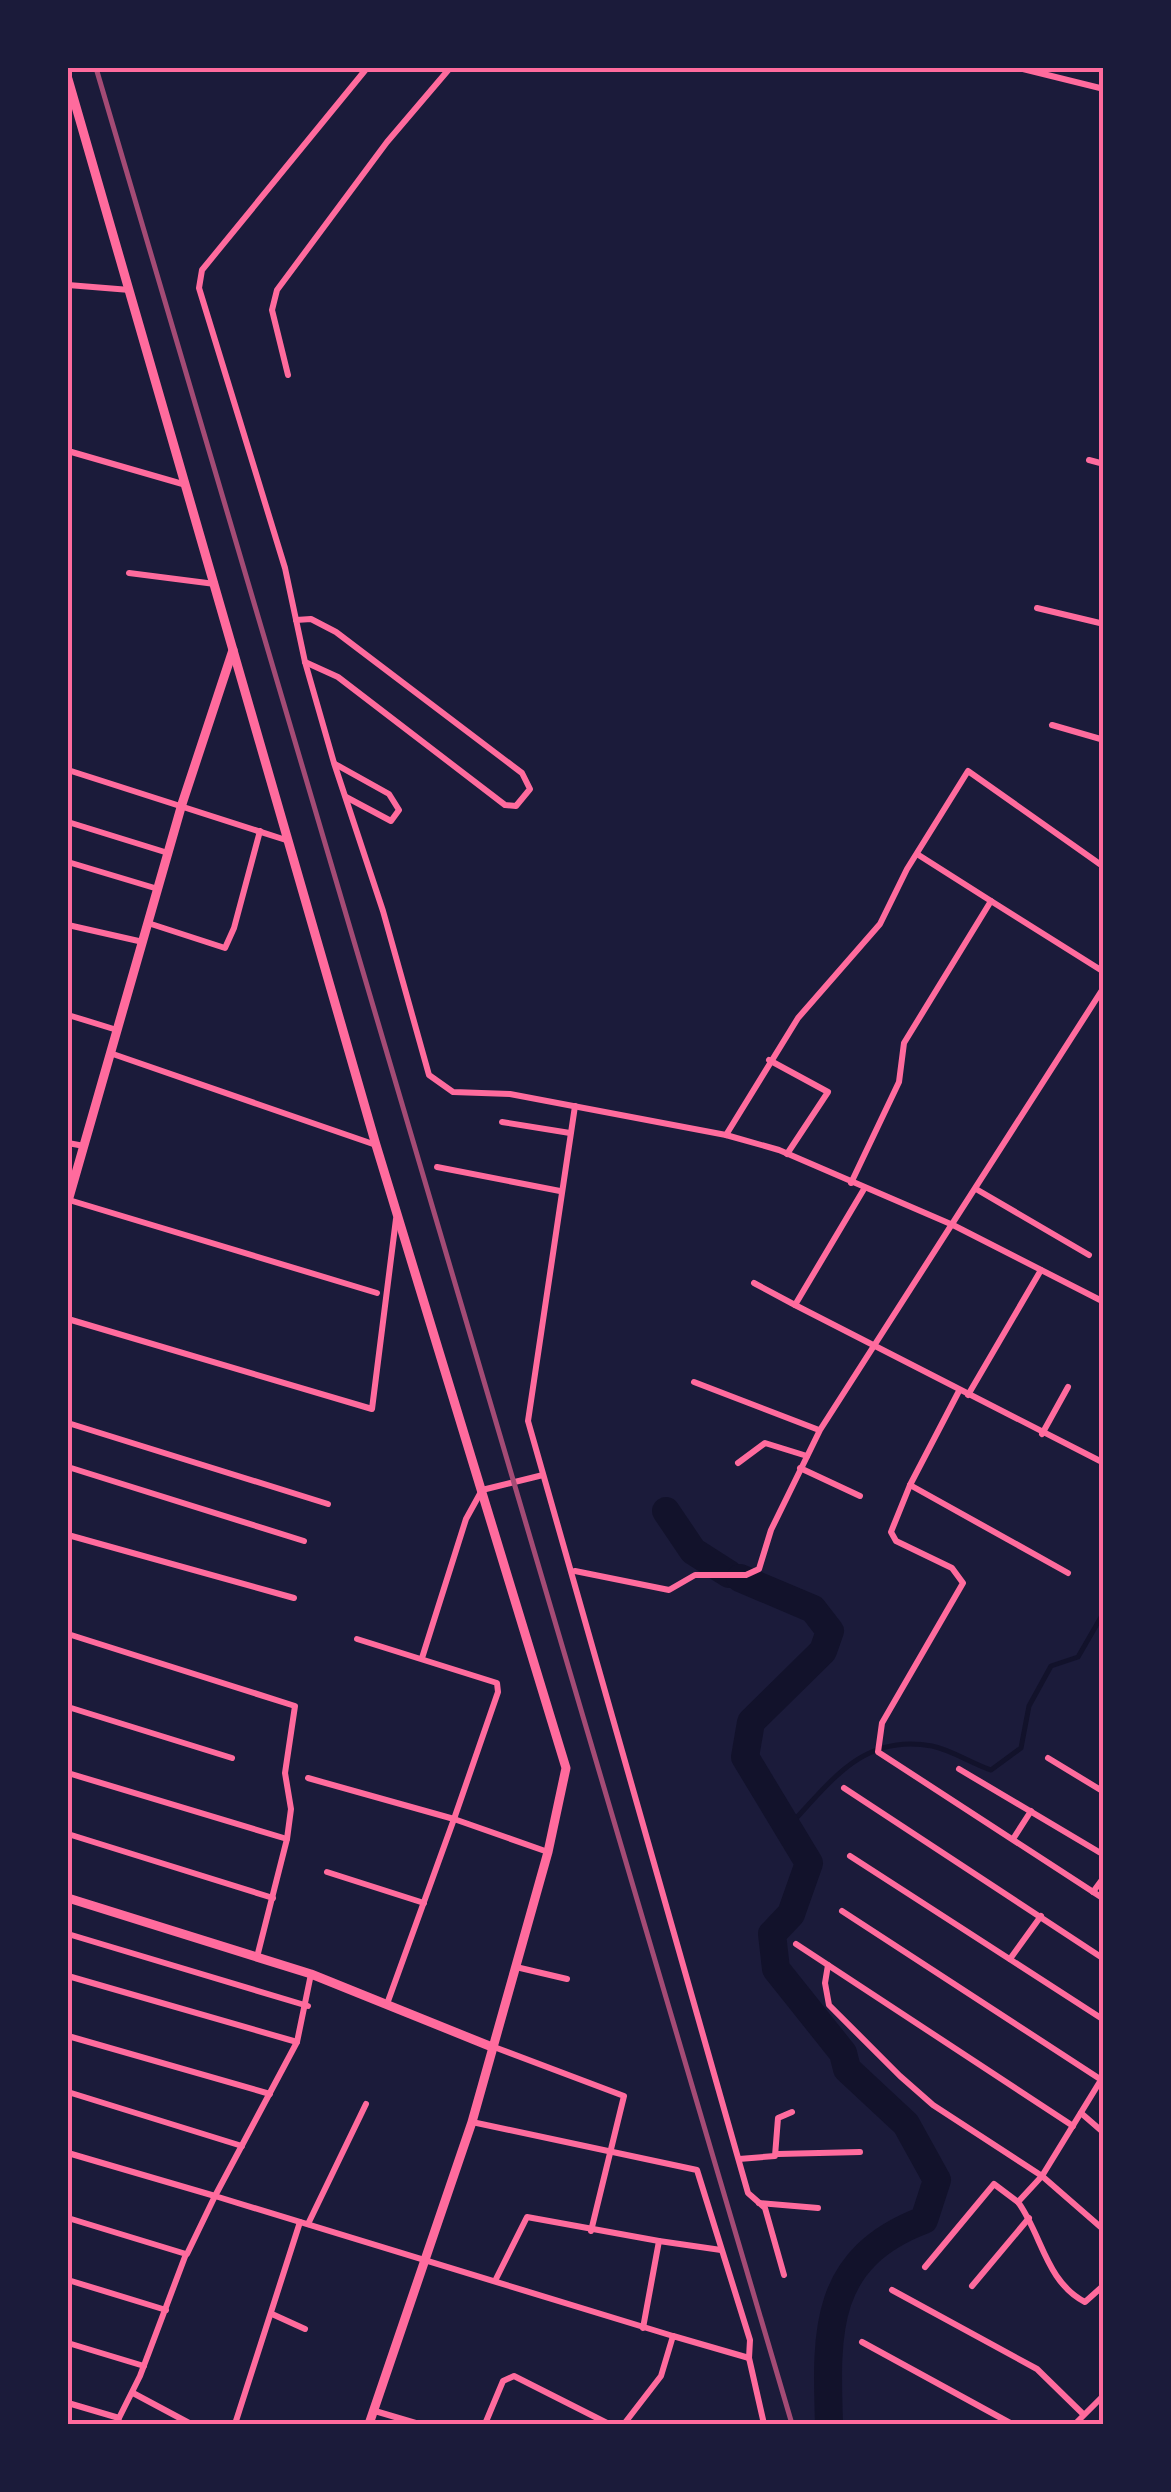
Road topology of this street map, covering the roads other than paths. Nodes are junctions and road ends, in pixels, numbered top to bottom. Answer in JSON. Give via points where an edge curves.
{"nodes":[{"id":1,"x":367,"y":68,"type":"edge"},
{"id":2,"x":450,"y":68,"type":"edge"},
{"id":3,"x":1019,"y":68,"type":"edge"},
{"id":4,"x":68,"y":79,"type":"edge"},
{"id":5,"x":1104,"y":89,"type":"edge"},
{"id":6,"x":72,"y":97,"type":"junction"},
{"id":7,"x":68,"y":111,"type":"edge"},
{"id":8,"x":68,"y":285,"type":"edge"},
{"id":9,"x":130,"y":290,"type":"junction"},
{"id":10,"x":288,"y":374,"type":"dead end"},
{"id":11,"x":68,"y":450,"type":"edge"},
{"id":12,"x":1089,"y":460,"type":"dead end"},
{"id":13,"x":1104,"y":464,"type":"edge"},
{"id":14,"x":187,"y":485,"type":"junction"},
{"id":15,"x":129,"y":573,"type":"dead end"},
{"id":16,"x":214,"y":584,"type":"junction"},
{"id":17,"x":1037,"y":608,"type":"dead end"},
{"id":18,"x":296,"y":620,"type":"junction"},
{"id":19,"x":1104,"y":624,"type":"edge"},
{"id":20,"x":234,"y":647,"type":"junction"},
{"id":21,"x":304,"y":662,"type":"junction"},
{"id":22,"x":1052,"y":725,"type":"dead end"},
{"id":23,"x":1104,"y":740,"type":"edge"},
{"id":24,"x":334,"y":763,"type":"junction"},
{"id":25,"x":68,"y":770,"type":"edge"},
{"id":26,"x":344,"y":796,"type":"junction"},
{"id":27,"x":182,"y":804,"type":"junction"},
{"id":28,"x":68,"y":822,"type":"edge"},
{"id":29,"x":260,"y":830,"type":"junction"},
{"id":30,"x":286,"y":840,"type":"junction"},
{"id":31,"x":168,"y":852,"type":"junction"},
{"id":32,"x":917,"y":854,"type":"junction"},
{"id":33,"x":68,"y":862,"type":"edge"},
{"id":34,"x":1104,"y":867,"type":"edge"},
{"id":35,"x":158,"y":889,"type":"junction"},
{"id":36,"x":991,"y":901,"type":"junction"},
{"id":37,"x":148,"y":923,"type":"junction"},
{"id":38,"x":68,"y":925,"type":"edge"},
{"id":39,"x":143,"y":942,"type":"junction"},
{"id":40,"x":1104,"y":972,"type":"edge"},
{"id":41,"x":1104,"y":987,"type":"edge"},
{"id":42,"x":68,"y":1015,"type":"edge"},
{"id":43,"x":116,"y":1030,"type":"junction"},
{"id":44,"x":110,"y":1053,"type":"junction"},
{"id":45,"x":769,"y":1060,"type":"junction"},
{"id":46,"x":576,"y":1106,"type":"junction"},
{"id":47,"x":502,"y":1122,"type":"dead end"},
{"id":48,"x":570,"y":1134,"type":"junction"},
{"id":49,"x":726,"y":1135,"type":"junction"},
{"id":50,"x":68,"y":1143,"type":"edge"},
{"id":51,"x":376,"y":1145,"type":"junction"},
{"id":52,"x":84,"y":1146,"type":"junction"},
{"id":53,"x":786,"y":1154,"type":"junction"},
{"id":54,"x":437,"y":1167,"type":"dead end"},
{"id":55,"x":851,"y":1183,"type":"junction"},
{"id":56,"x":864,"y":1189,"type":"junction"},
{"id":57,"x":976,"y":1189,"type":"junction"},
{"id":58,"x":560,"y":1191,"type":"junction"},
{"id":59,"x":68,"y":1200,"type":"edge"},
{"id":60,"x":396,"y":1213,"type":"junction"},
{"id":61,"x":953,"y":1225,"type":"junction"},
{"id":62,"x":1089,"y":1255,"type":"dead end"},
{"id":63,"x":1042,"y":1270,"type":"junction"},
{"id":64,"x":754,"y":1283,"type":"dead end"},
{"id":65,"x":376,"y":1293,"type":"dead end"},
{"id":66,"x":1104,"y":1302,"type":"edge"},
{"id":67,"x":795,"y":1305,"type":"junction"},
{"id":68,"x":68,"y":1320,"type":"edge"},
{"id":69,"x":876,"y":1347,"type":"junction"},
{"id":70,"x":694,"y":1382,"type":"dead end"},
{"id":71,"x":1068,"y":1387,"type":"dead end"},
{"id":72,"x":959,"y":1391,"type":"junction"},
{"id":73,"x":968,"y":1395,"type":"junction"},
{"id":74,"x":68,"y":1423,"type":"edge"},
{"id":75,"x":820,"y":1430,"type":"junction"},
{"id":76,"x":1042,"y":1434,"type":"junction"},
{"id":77,"x":806,"y":1456,"type":"junction"},
{"id":78,"x":738,"y":1463,"type":"dead end"},
{"id":79,"x":1104,"y":1463,"type":"edge"},
{"id":80,"x":68,"y":1467,"type":"edge"},
{"id":81,"x":800,"y":1468,"type":"junction"},
{"id":82,"x":543,"y":1475,"type":"junction"},
{"id":83,"x":910,"y":1485,"type":"junction"},
{"id":84,"x":482,"y":1490,"type":"junction"},
{"id":85,"x":860,"y":1496,"type":"dead end"},
{"id":86,"x":328,"y":1504,"type":"dead end"},
{"id":87,"x":68,"y":1535,"type":"edge"},
{"id":88,"x":304,"y":1540,"type":"dead end"},
{"id":89,"x":574,"y":1571,"type":"junction"},
{"id":90,"x":1068,"y":1574,"type":"dead end"},
{"id":91,"x":294,"y":1598,"type":"dead end"},
{"id":92,"x":68,"y":1634,"type":"edge"},
{"id":93,"x":358,"y":1639,"type":"dead end"},
{"id":94,"x":422,"y":1658,"type":"junction"},
{"id":95,"x":68,"y":1707,"type":"edge"},
{"id":96,"x":232,"y":1758,"type":"dead end"},
{"id":97,"x":1048,"y":1758,"type":"dead end"},
{"id":98,"x":959,"y":1769,"type":"dead end"},
{"id":99,"x":68,"y":1773,"type":"edge"},
{"id":100,"x":308,"y":1778,"type":"dead end"},
{"id":101,"x":844,"y":1788,"type":"dead end"},
{"id":102,"x":1104,"y":1792,"type":"edge"},
{"id":103,"x":1032,"y":1812,"type":"junction"},
{"id":104,"x":454,"y":1819,"type":"junction"},
{"id":105,"x":68,"y":1834,"type":"edge"},
{"id":106,"x":287,"y":1839,"type":"junction"},
{"id":107,"x":1013,"y":1839,"type":"junction"},
{"id":108,"x":548,"y":1852,"type":"junction"},
{"id":109,"x":1104,"y":1854,"type":"edge"},
{"id":110,"x":850,"y":1856,"type":"dead end"},
{"id":111,"x":327,"y":1872,"type":"dead end"},
{"id":112,"x":1104,"y":1876,"type":"edge"},
{"id":113,"x":1093,"y":1892,"type":"junction"},
{"id":114,"x":68,"y":1898,"type":"edge"},
{"id":115,"x":273,"y":1898,"type":"junction"},
{"id":116,"x":1104,"y":1899,"type":"edge"},
{"id":117,"x":424,"y":1903,"type":"junction"},
{"id":118,"x":842,"y":1911,"type":"dead end"},
{"id":119,"x":1041,"y":1916,"type":"junction"},
{"id":120,"x":68,"y":1934,"type":"edge"},
{"id":121,"x":796,"y":1944,"type":"dead end"},
{"id":122,"x":257,"y":1958,"type":"junction"},
{"id":123,"x":1104,"y":1958,"type":"edge"},
{"id":124,"x":1010,"y":1960,"type":"junction"},
{"id":125,"x":828,"y":1965,"type":"junction"},
{"id":126,"x":515,"y":1966,"type":"junction"},
{"id":127,"x":310,"y":1974,"type":"junction"},
{"id":128,"x":68,"y":1976,"type":"edge"},
{"id":129,"x":567,"y":1979,"type":"dead end"},
{"id":130,"x":308,"y":2006,"type":"junction"},
{"id":131,"x":386,"y":2006,"type":"junction"},
{"id":132,"x":1104,"y":2020,"type":"edge"},
{"id":133,"x":68,"y":2036,"type":"edge"},
{"id":134,"x":298,"y":2042,"type":"junction"},
{"id":135,"x":492,"y":2047,"type":"junction"},
{"id":136,"x":1102,"y":2077,"type":"edge"},
{"id":137,"x":68,"y":2092,"type":"edge"},
{"id":138,"x":270,"y":2094,"type":"junction"},
{"id":139,"x":366,"y":2104,"type":"dead end"},
{"id":140,"x":792,"y":2112,"type":"dead end"},
{"id":141,"x":1080,"y":2113,"type":"junction"},
{"id":142,"x":472,"y":2122,"type":"junction"},
{"id":143,"x":1072,"y":2126,"type":"junction"},
{"id":144,"x":1104,"y":2132,"type":"edge"},
{"id":145,"x":242,"y":2146,"type":"junction"},
{"id":146,"x":860,"y":2152,"type":"dead end"},
{"id":147,"x":68,"y":2153,"type":"edge"},
{"id":148,"x":778,"y":2154,"type":"junction"},
{"id":149,"x":612,"y":2155,"type":"junction"},
{"id":150,"x":739,"y":2158,"type":"junction"},
{"id":151,"x":1042,"y":2176,"type":"junction"},
{"id":152,"x":215,"y":2196,"type":"junction"},
{"id":153,"x":1018,"y":2202,"type":"junction"},
{"id":154,"x":758,"y":2203,"type":"junction"},
{"id":155,"x":818,"y":2208,"type":"dead end"},
{"id":156,"x":68,"y":2218,"type":"edge"},
{"id":157,"x":1030,"y":2218,"type":"junction"},
{"id":158,"x":304,"y":2223,"type":"junction"},
{"id":159,"x":1104,"y":2230,"type":"edge"},
{"id":160,"x":591,"y":2231,"type":"junction"},
{"id":161,"x":659,"y":2241,"type":"junction"},
{"id":162,"x":721,"y":2250,"type":"junction"},
{"id":163,"x":186,"y":2254,"type":"junction"},
{"id":164,"x":427,"y":2261,"type":"junction"},
{"id":165,"x":925,"y":2267,"type":"dead end"},
{"id":166,"x":784,"y":2275,"type":"dead end"},
{"id":167,"x":496,"y":2279,"type":"junction"},
{"id":168,"x":68,"y":2280,"type":"edge"},
{"id":169,"x":1104,"y":2285,"type":"edge"},
{"id":170,"x":972,"y":2286,"type":"dead end"},
{"id":171,"x":892,"y":2290,"type":"dead end"},
{"id":172,"x":166,"y":2310,"type":"junction"},
{"id":173,"x":272,"y":2314,"type":"junction"},
{"id":174,"x":643,"y":2328,"type":"junction"},
{"id":175,"x":305,"y":2329,"type":"dead end"},
{"id":176,"x":672,"y":2336,"type":"junction"},
{"id":177,"x":862,"y":2342,"type":"dead end"},
{"id":178,"x":68,"y":2343,"type":"edge"},
{"id":179,"x":749,"y":2358,"type":"junction"},
{"id":180,"x":144,"y":2366,"type":"junction"},
{"id":181,"x":133,"y":2393,"type":"junction"},
{"id":182,"x":1104,"y":2395,"type":"edge"},
{"id":183,"x":68,"y":2402,"type":"edge"},
{"id":184,"x":375,"y":2411,"type":"junction"},
{"id":185,"x":1084,"y":2414,"type":"junction"},
{"id":186,"x":118,"y":2421,"type":"edge"},
{"id":187,"x":192,"y":2424,"type":"edge"},
{"id":188,"x":235,"y":2424,"type":"edge"},
{"id":189,"x":369,"y":2424,"type":"edge"},
{"id":190,"x":419,"y":2424,"type":"edge"},
{"id":191,"x":484,"y":2424,"type":"edge"},
{"id":192,"x":609,"y":2424,"type":"edge"},
{"id":193,"x":624,"y":2424,"type":"edge"},
{"id":194,"x":764,"y":2424,"type":"edge"},
{"id":195,"x":1012,"y":2424,"type":"edge"},
{"id":196,"x":1075,"y":2424,"type":"edge"}],
"edges":[{"from":1,"to":18,"type":"street","via":[[200,277],[200,298]]},
{"from":2,"to":10,"type":"street","via":[[277,290],[272,310]]},
{"from":3,"to":5,"type":"street"},
{"from":4,"to":6,"type":"street"},
{"from":6,"to":7,"type":"street"},
{"from":6,"to":9,"type":"street"},
{"from":8,"to":9,"type":"street"},
{"from":9,"to":14,"type":"street"},
{"from":11,"to":14,"type":"street"},
{"from":12,"to":13,"type":"street"},
{"from":14,"to":16,"type":"street"},
{"from":15,"to":16,"type":"street"},
{"from":16,"to":20,"type":"street"},
{"from":17,"to":19,"type":"street"},
{"from":18,"to":21,"type":"street"},
{"from":18,"to":21,"type":"street","via":[[336,632],[522,773],[530,789],[516,806],[505,805],[338,677]]},
{"from":20,"to":27,"type":"street"},
{"from":20,"to":30,"type":"street"},
{"from":21,"to":24,"type":"street"},
{"from":22,"to":23,"type":"street"},
{"from":24,"to":26,"type":"street"},
{"from":24,"to":26,"type":"street","via":[[390,794],[399,810],[391,822]]},
{"from":25,"to":27,"type":"street"},
{"from":26,"to":46,"type":"street","via":[[430,1075],[453,1092]]},
{"from":27,"to":29,"type":"street"},
{"from":27,"to":31,"type":"street"},
{"from":28,"to":31,"type":"street"},
{"from":29,"to":30,"type":"street"},
{"from":29,"to":37,"type":"street","via":[[224,948]]},
{"from":30,"to":51,"type":"street"},
{"from":31,"to":35,"type":"street"},
{"from":32,"to":34,"type":"street","via":[[968,771]]},
{"from":32,"to":36,"type":"street"},
{"from":32,"to":45,"type":"street","via":[[880,924]]},
{"from":33,"to":35,"type":"street"},
{"from":35,"to":37,"type":"street"},
{"from":36,"to":40,"type":"street"},
{"from":36,"to":55,"type":"street","via":[[904,1044],[899,1082]]},
{"from":37,"to":39,"type":"street"},
{"from":38,"to":39,"type":"street"},
{"from":39,"to":43,"type":"street"},
{"from":41,"to":57,"type":"street"},
{"from":42,"to":43,"type":"street"},
{"from":43,"to":44,"type":"street"},
{"from":44,"to":51,"type":"street"},
{"from":44,"to":52,"type":"street"},
{"from":45,"to":49,"type":"street"},
{"from":45,"to":53,"type":"street","via":[[828,1092]]},
{"from":46,"to":48,"type":"street"},
{"from":46,"to":49,"type":"street"},
{"from":47,"to":48,"type":"street"},
{"from":48,"to":58,"type":"street"},
{"from":49,"to":53,"type":"street"},
{"from":50,"to":52,"type":"street"},
{"from":51,"to":60,"type":"street"},
{"from":52,"to":59,"type":"street"},
{"from":53,"to":55,"type":"street"},
{"from":54,"to":58,"type":"street"},
{"from":55,"to":56,"type":"street"},
{"from":56,"to":61,"type":"street"},
{"from":56,"to":67,"type":"street"},
{"from":57,"to":61,"type":"street"},
{"from":57,"to":62,"type":"street"},
{"from":58,"to":82,"type":"street","via":[[528,1410]]},
{"from":59,"to":65,"type":"street"},
{"from":60,"to":68,"type":"street","via":[[370,1410]]},
{"from":60,"to":84,"type":"street"},
{"from":61,"to":63,"type":"street"},
{"from":61,"to":69,"type":"street"},
{"from":63,"to":66,"type":"street"},
{"from":63,"to":73,"type":"street"},
{"from":64,"to":67,"type":"street"},
{"from":67,"to":69,"type":"street"},
{"from":69,"to":72,"type":"street"},
{"from":69,"to":75,"type":"street"},
{"from":70,"to":75,"type":"street"},
{"from":71,"to":76,"type":"street"},
{"from":72,"to":73,"type":"street"},
{"from":72,"to":83,"type":"street"},
{"from":73,"to":76,"type":"street"},
{"from":74,"to":86,"type":"street"},
{"from":75,"to":77,"type":"street"},
{"from":76,"to":79,"type":"street"},
{"from":77,"to":78,"type":"street","via":[[765,1443]]},
{"from":77,"to":81,"type":"street"},
{"from":80,"to":88,"type":"street"},
{"from":81,"to":85,"type":"street"},
{"from":81,"to":89,"type":"street","via":[[752,1574],[696,1575],[669,1590]]},
{"from":82,"to":84,"type":"street"},
{"from":82,"to":89,"type":"street"},
{"from":83,"to":90,"type":"street"},
{"from":83,"to":107,"type":"street","via":[[893,1538],[952,1568],[963,1583],[882,1723],[878,1752]]},
{"from":84,"to":94,"type":"street","via":[[466,1518]]},
{"from":84,"to":108,"type":"street","via":[[562,1750],[564,1787]]},
{"from":87,"to":91,"type":"street"},
{"from":89,"to":150,"type":"street"},
{"from":92,"to":106,"type":"street","via":[[295,1706],[285,1774]]},
{"from":93,"to":94,"type":"street"},
{"from":94,"to":104,"type":"street","via":[[499,1686]]},
{"from":95,"to":96,"type":"street"},
{"from":97,"to":102,"type":"street"},
{"from":98,"to":103,"type":"street"},
{"from":99,"to":106,"type":"street"},
{"from":100,"to":104,"type":"street"},
{"from":101,"to":119,"type":"street"},
{"from":103,"to":107,"type":"street"},
{"from":103,"to":109,"type":"street"},
{"from":104,"to":108,"type":"street"},
{"from":104,"to":117,"type":"street"},
{"from":105,"to":115,"type":"street"},
{"from":106,"to":115,"type":"street"},
{"from":107,"to":113,"type":"street"},
{"from":108,"to":126,"type":"street"},
{"from":110,"to":124,"type":"street"},
{"from":111,"to":117,"type":"street"},
{"from":112,"to":113,"type":"street"},
{"from":113,"to":116,"type":"street"},
{"from":114,"to":122,"type":"street"},
{"from":115,"to":122,"type":"street"},
{"from":117,"to":131,"type":"street"},
{"from":118,"to":136,"type":"street"},
{"from":119,"to":123,"type":"street"},
{"from":119,"to":124,"type":"street"},
{"from":120,"to":130,"type":"street"},
{"from":121,"to":125,"type":"street"},
{"from":122,"to":127,"type":"street"},
{"from":124,"to":132,"type":"street"},
{"from":125,"to":143,"type":"street"},
{"from":125,"to":151,"type":"street","via":[[829,2005],[900,2076],[932,2105]]},
{"from":126,"to":129,"type":"street"},
{"from":126,"to":135,"type":"street"},
{"from":127,"to":130,"type":"street"},
{"from":127,"to":131,"type":"street"},
{"from":128,"to":134,"type":"street"},
{"from":130,"to":134,"type":"street"},
{"from":131,"to":135,"type":"street"},
{"from":133,"to":138,"type":"street"},
{"from":134,"to":138,"type":"street"},
{"from":135,"to":142,"type":"street"},
{"from":135,"to":149,"type":"street","via":[[624,2096]]},
{"from":136,"to":141,"type":"street"},
{"from":137,"to":145,"type":"street"},
{"from":138,"to":145,"type":"street"},
{"from":139,"to":158,"type":"street"},
{"from":140,"to":148,"type":"street","via":[[778,2120]]},
{"from":141,"to":143,"type":"street"},
{"from":141,"to":144,"type":"street"},
{"from":142,"to":149,"type":"street"},
{"from":142,"to":164,"type":"street"},
{"from":143,"to":151,"type":"street"},
{"from":145,"to":152,"type":"street"},
{"from":146,"to":148,"type":"street"},
{"from":147,"to":152,"type":"street"},
{"from":148,"to":150,"type":"street"},
{"from":149,"to":160,"type":"street"},
{"from":149,"to":162,"type":"street","via":[[697,2170]]},
{"from":150,"to":154,"type":"street","via":[[748,2194]]},
{"from":151,"to":153,"type":"street"},
{"from":151,"to":159,"type":"street"},
{"from":152,"to":158,"type":"street"},
{"from":152,"to":163,"type":"street"},
{"from":153,"to":157,"type":"street"},
{"from":153,"to":165,"type":"street","via":[[994,2184]]},
{"from":154,"to":155,"type":"street"},
{"from":154,"to":166,"type":"street","via":[[766,2208]]},
{"from":156,"to":163,"type":"street"},
{"from":157,"to":169,"type":"street","via":[[1060,2284],[1086,2302]]},
{"from":157,"to":170,"type":"street"},
{"from":158,"to":164,"type":"street"},
{"from":158,"to":173,"type":"street"},
{"from":160,"to":161,"type":"street"},
{"from":160,"to":167,"type":"street","via":[[527,2217]]},
{"from":161,"to":162,"type":"street"},
{"from":161,"to":174,"type":"street"},
{"from":162,"to":179,"type":"street","via":[[750,2340]]},
{"from":163,"to":172,"type":"street"},
{"from":164,"to":167,"type":"street"},
{"from":164,"to":184,"type":"street"},
{"from":167,"to":174,"type":"street"},
{"from":168,"to":172,"type":"street"},
{"from":171,"to":185,"type":"street","via":[[1037,2369]]},
{"from":172,"to":180,"type":"street"},
{"from":173,"to":175,"type":"street"},
{"from":173,"to":188,"type":"street"},
{"from":174,"to":176,"type":"street"},
{"from":176,"to":179,"type":"street"},
{"from":176,"to":193,"type":"street","via":[[661,2376]]},
{"from":177,"to":195,"type":"street"},
{"from":178,"to":180,"type":"street"},
{"from":179,"to":194,"type":"street"},
{"from":180,"to":181,"type":"street"},
{"from":181,"to":186,"type":"street"},
{"from":181,"to":187,"type":"street"},
{"from":182,"to":185,"type":"street"},
{"from":183,"to":186,"type":"street"},
{"from":184,"to":189,"type":"street"},
{"from":184,"to":190,"type":"street"},
{"from":185,"to":196,"type":"street"},
{"from":191,"to":192,"type":"street","via":[[504,2381],[514,2376]]}]}
